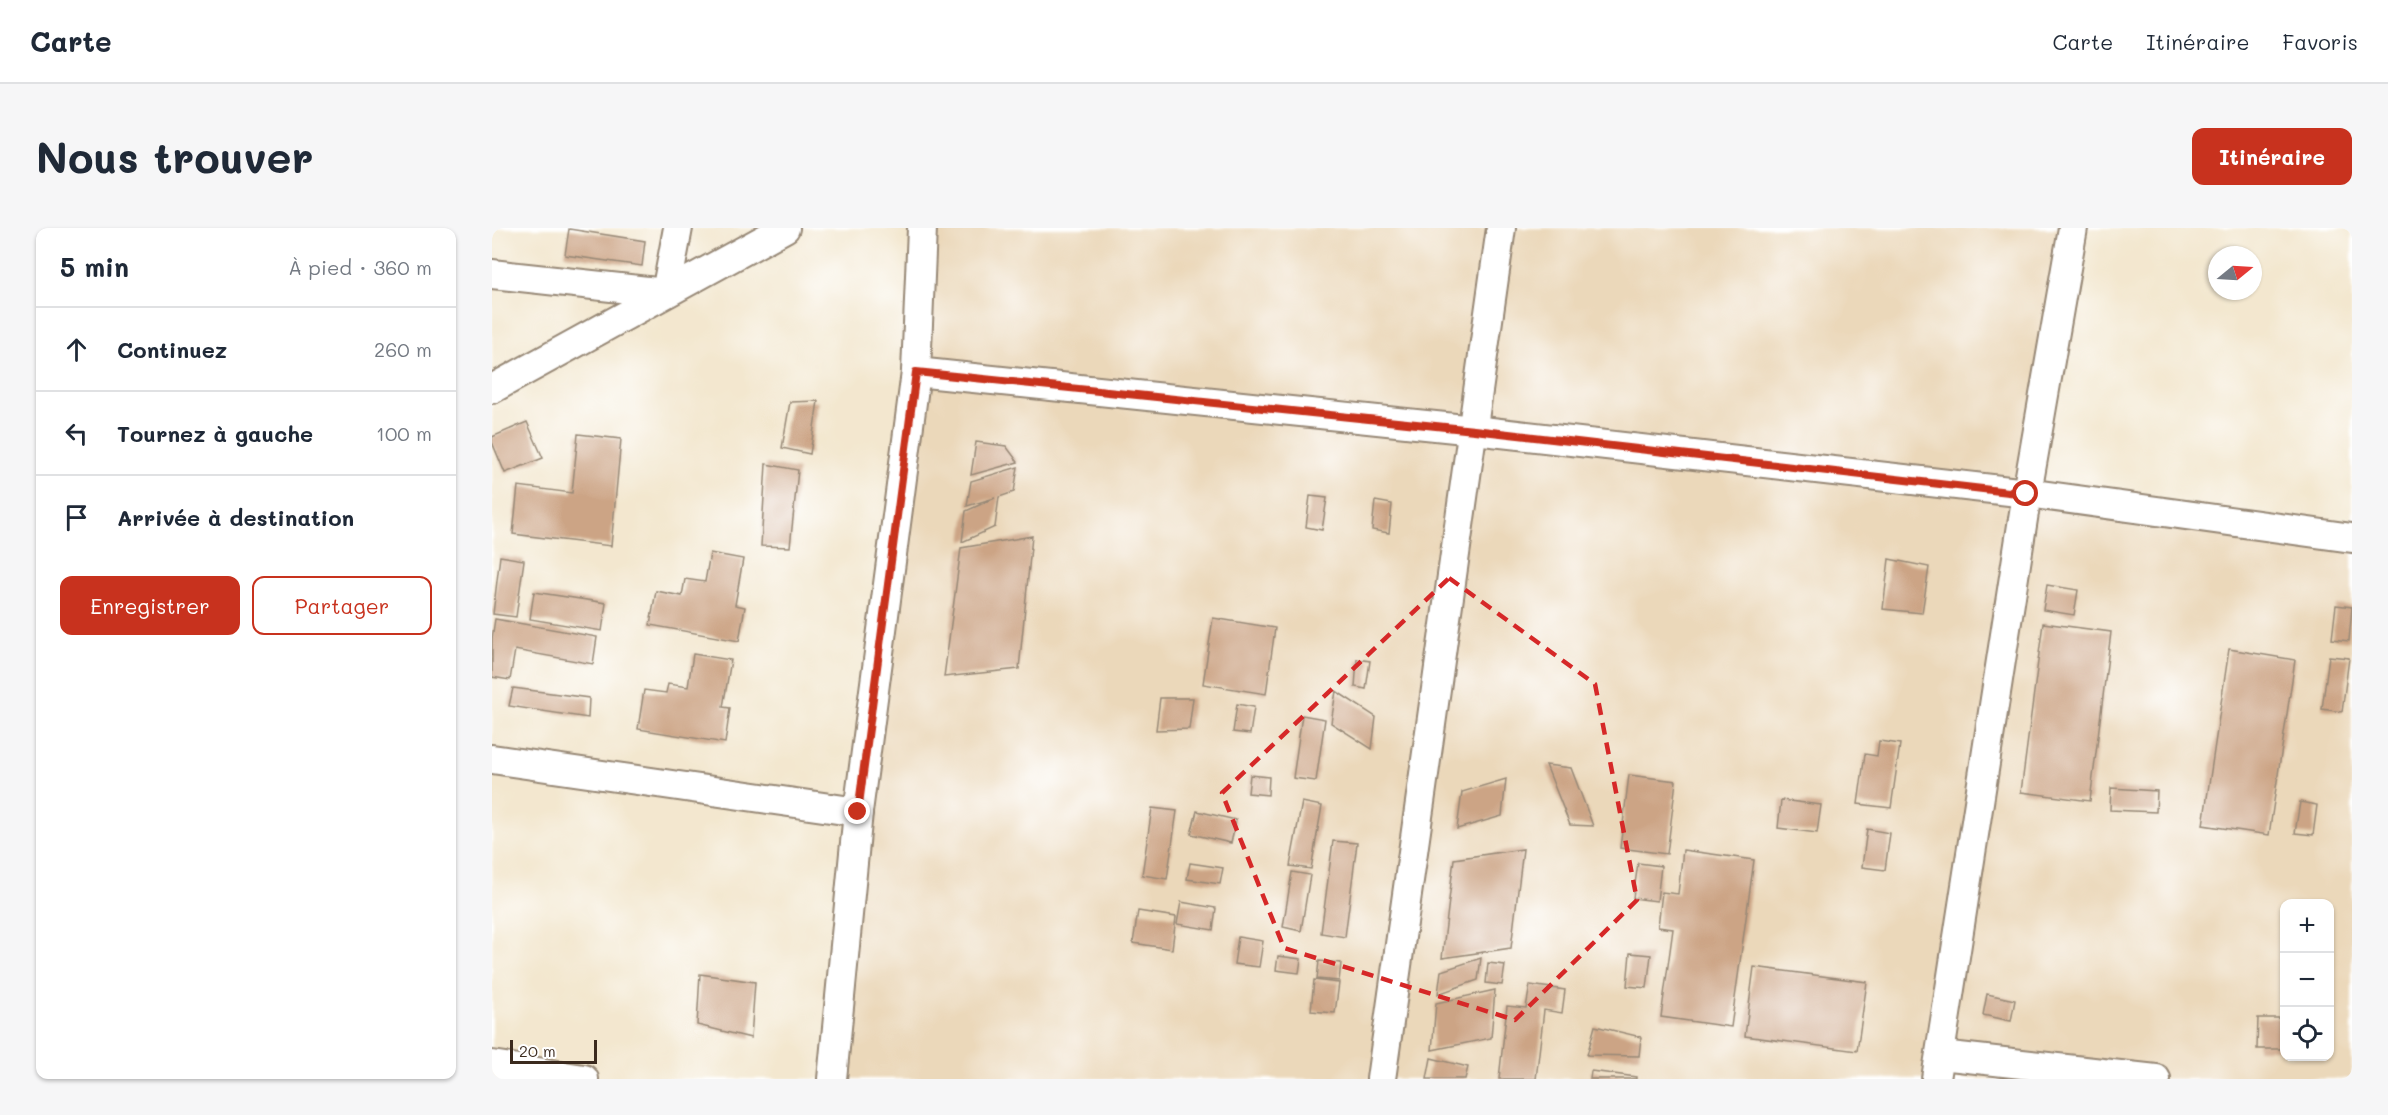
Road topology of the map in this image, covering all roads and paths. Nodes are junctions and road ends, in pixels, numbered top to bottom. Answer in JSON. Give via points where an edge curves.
{"nodes":[{"id":1,"x":678,"y":228,"type":"edge"},
{"id":2,"x":785,"y":228,"type":"edge"},
{"id":3,"x":922,"y":228,"type":"edge"},
{"id":4,"x":1501,"y":228,"type":"edge"},
{"id":5,"x":2073,"y":228,"type":"edge"},
{"id":6,"x":492,"y":274,"type":"edge"},
{"id":7,"x":666,"y":293,"type":"junction"},
{"id":8,"x":916,"y":372,"type":"junction"},
{"id":9,"x":492,"y":389,"type":"edge"},
{"id":10,"x":1474,"y":430,"type":"junction"},
{"id":11,"x":2026,"y":494,"type":"junction"},
{"id":12,"x":2352,"y":538,"type":"edge"},
{"id":13,"x":492,"y":759,"type":"edge"},
{"id":14,"x":858,"y":812,"type":"junction"},
{"id":15,"x":492,"y":1065,"type":"edge"},
{"id":16,"x":1939,"y":1067,"type":"edge"},
{"id":17,"x":584,"y":1079,"type":"edge"},
{"id":18,"x":832,"y":1079,"type":"edge"},
{"id":19,"x":1382,"y":1079,"type":"edge"},
{"id":20,"x":2156,"y":1079,"type":"edge"}],
"edges":[{"from":1,"to":7,"type":"street"},
{"from":2,"to":7,"type":"street"},
{"from":3,"to":8,"type":"street"},
{"from":4,"to":10,"type":"street"},
{"from":5,"to":11,"type":"street"},
{"from":6,"to":7,"type":"street"},
{"from":7,"to":9,"type":"street"},
{"from":8,"to":10,"type":"street"},
{"from":8,"to":14,"type":"street"},
{"from":10,"to":11,"type":"street"},
{"from":10,"to":19,"type":"street"},
{"from":11,"to":12,"type":"street"},
{"from":11,"to":16,"type":"street"},
{"from":13,"to":14,"type":"street"},
{"from":14,"to":18,"type":"street"},
{"from":15,"to":17,"type":"street"},
{"from":16,"to":20,"type":"street"}]}
